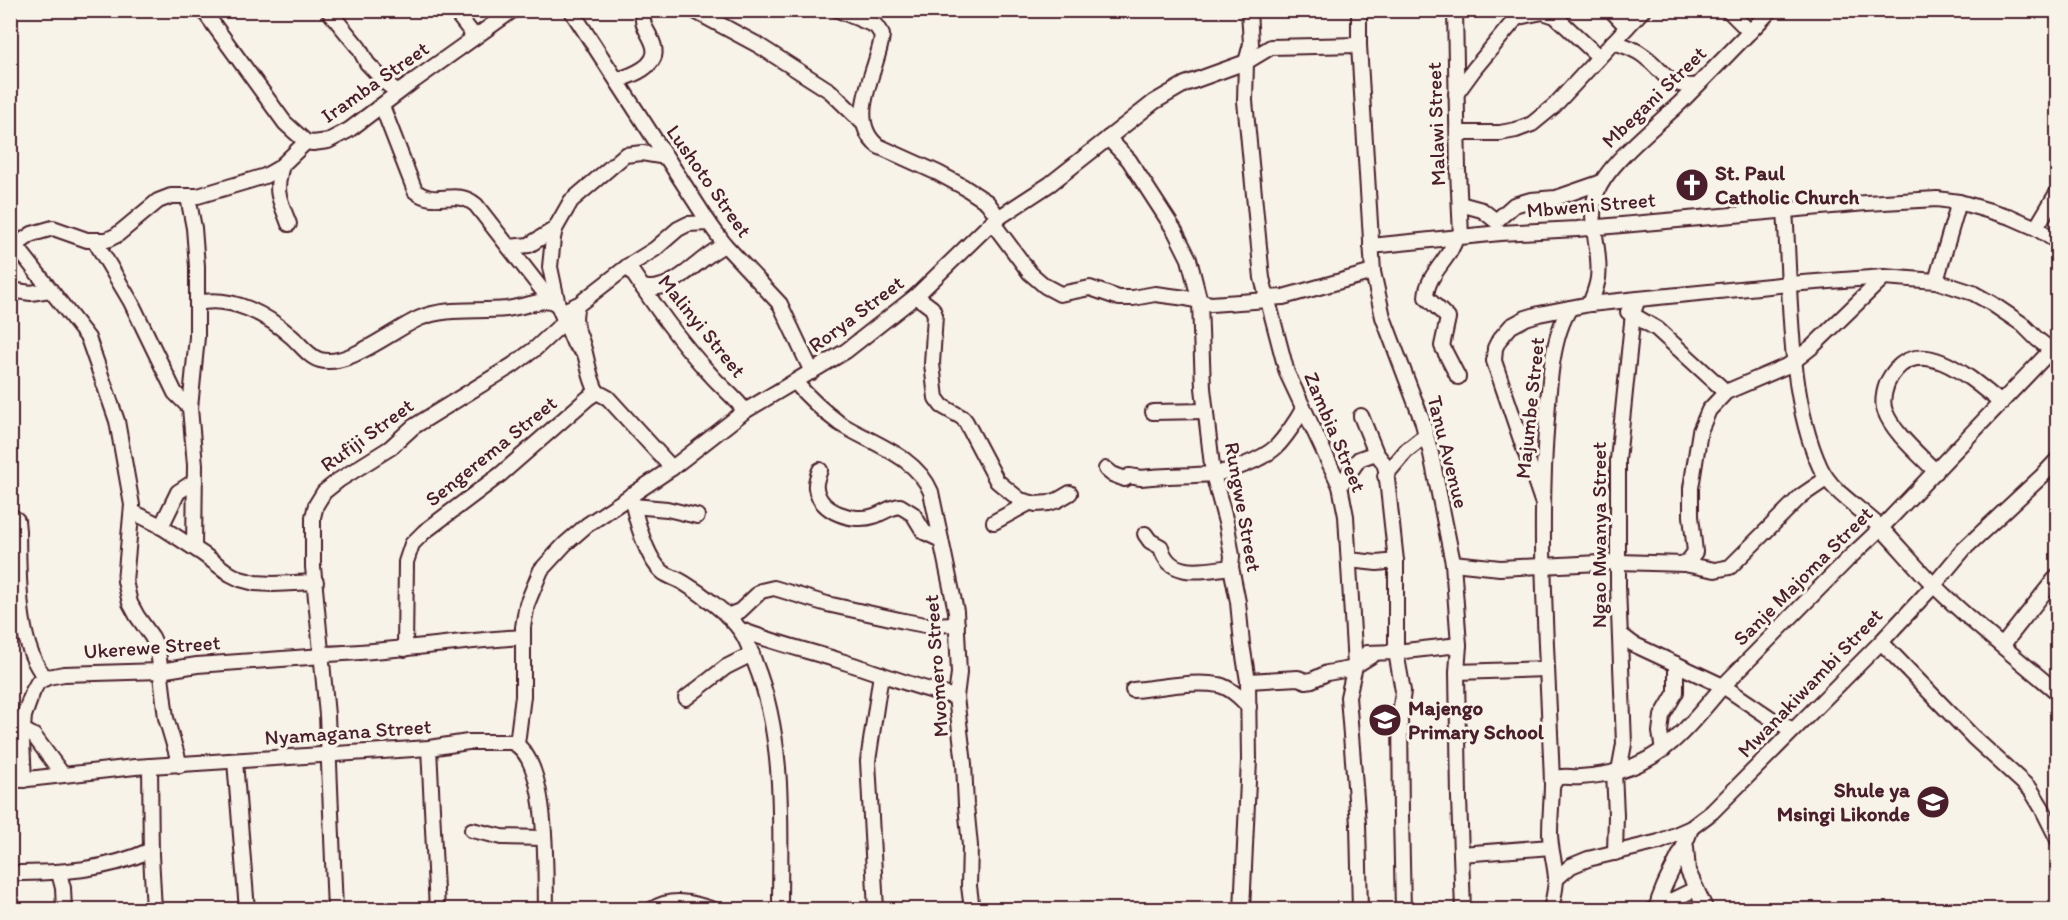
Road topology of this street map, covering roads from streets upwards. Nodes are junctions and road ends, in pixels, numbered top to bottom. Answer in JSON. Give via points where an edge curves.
{"nodes":[{"id":1,"x":203,"y":10,"type":"edge"},
{"id":2,"x":328,"y":10,"type":"edge"},
{"id":3,"x":454,"y":10,"type":"edge"},
{"id":4,"x":513,"y":10,"type":"edge"},
{"id":5,"x":571,"y":10,"type":"edge"},
{"id":6,"x":644,"y":10,"type":"edge"},
{"id":7,"x":693,"y":10,"type":"edge"},
{"id":8,"x":838,"y":10,"type":"edge"},
{"id":9,"x":1249,"y":10,"type":"edge"},
{"id":10,"x":1359,"y":10,"type":"edge"},
{"id":11,"x":1455,"y":10,"type":"edge"},
{"id":12,"x":1611,"y":10,"type":"edge"},
{"id":13,"x":1728,"y":10,"type":"edge"},
{"id":14,"x":1771,"y":10,"type":"edge"},
{"id":15,"x":1520,"y":14,"type":"edge"},
{"id":16,"x":1635,"y":18,"type":"edge"},
{"id":17,"x":1750,"y":32,"type":"junction"},
{"id":18,"x":474,"y":37,"type":"junction"},
{"id":19,"x":1613,"y":42,"type":"junction"},
{"id":20,"x":1359,"y":45,"type":"junction"},
{"id":21,"x":1643,"y":55,"type":"junction"},
{"id":22,"x":1599,"y":57,"type":"junction"},
{"id":23,"x":1246,"y":62,"type":"junction"},
{"id":24,"x":617,"y":80,"type":"junction"},
{"id":25,"x":1696,"y":86,"type":"junction"},
{"id":26,"x":399,"y":92,"type":"junction"},
{"id":27,"x":1456,"y":94,"type":"junction"},
{"id":28,"x":382,"y":106,"type":"junction"},
{"id":29,"x":864,"y":124,"type":"junction"},
{"id":30,"x":1458,"y":133,"type":"junction"},
{"id":31,"x":1108,"y":138,"type":"junction"},
{"id":32,"x":306,"y":142,"type":"junction"},
{"id":33,"x":666,"y":157,"type":"junction"},
{"id":34,"x":282,"y":165,"type":"junction"},
{"id":35,"x":1602,"y":182,"type":"junction"},
{"id":36,"x":2058,"y":191,"type":"edge"},
{"id":37,"x":188,"y":197,"type":"junction"},
{"id":38,"x":1959,"y":202,"type":"junction"},
{"id":39,"x":1460,"y":204,"type":"junction"},
{"id":40,"x":1785,"y":211,"type":"junction"},
{"id":41,"x":995,"y":220,"type":"junction"},
{"id":42,"x":709,"y":223,"type":"junction"},
{"id":43,"x":289,"y":224,"type":"dead end"},
{"id":44,"x":1593,"y":227,"type":"junction"},
{"id":45,"x":2036,"y":228,"type":"junction"},
{"id":46,"x":555,"y":229,"type":"junction"},
{"id":47,"x":1459,"y":236,"type":"junction"},
{"id":48,"x":95,"y":241,"type":"junction"},
{"id":49,"x":13,"y":242,"type":"edge"},
{"id":50,"x":2058,"y":242,"type":"edge"},
{"id":51,"x":725,"y":245,"type":"junction"},
{"id":52,"x":1371,"y":246,"type":"junction"},
{"id":53,"x":509,"y":247,"type":"junction"},
{"id":54,"x":628,"y":266,"type":"junction"},
{"id":55,"x":1373,"y":272,"type":"junction"},
{"id":56,"x":1884,"y":277,"type":"junction"},
{"id":57,"x":1936,"y":281,"type":"junction"},
{"id":58,"x":1789,"y":284,"type":"junction"},
{"id":59,"x":642,"y":287,"type":"junction"},
{"id":60,"x":10,"y":290,"type":"edge"},
{"id":61,"x":50,"y":290,"type":"junction"},
{"id":62,"x":916,"y":296,"type":"junction"},
{"id":63,"x":1267,"y":299,"type":"junction"},
{"id":64,"x":1638,"y":299,"type":"junction"},
{"id":65,"x":1200,"y":302,"type":"junction"},
{"id":66,"x":1614,"y":302,"type":"junction"},
{"id":67,"x":197,"y":303,"type":"junction"},
{"id":68,"x":1590,"y":304,"type":"junction"},
{"id":69,"x":577,"y":305,"type":"junction"},
{"id":70,"x":1570,"y":308,"type":"junction"},
{"id":71,"x":558,"y":310,"type":"junction"},
{"id":72,"x":1633,"y":315,"type":"junction"},
{"id":73,"x":2054,"y":346,"type":"edge"},
{"id":74,"x":585,"y":354,"type":"junction"},
{"id":75,"x":1795,"y":360,"type":"junction"},
{"id":76,"x":812,"y":372,"type":"junction"},
{"id":77,"x":1458,"y":377,"type":"dead end"},
{"id":78,"x":795,"y":382,"type":"junction"},
{"id":79,"x":597,"y":392,"type":"junction"},
{"id":80,"x":1726,"y":392,"type":"junction"},
{"id":81,"x":2001,"y":403,"type":"junction"},
{"id":82,"x":190,"y":408,"type":"junction"},
{"id":83,"x":1303,"y":409,"type":"junction"},
{"id":84,"x":745,"y":411,"type":"junction"},
{"id":85,"x":1206,"y":411,"type":"junction"},
{"id":86,"x":1154,"y":412,"type":"dead end"},
{"id":87,"x":1361,"y":416,"type":"dead end"},
{"id":88,"x":1426,"y":435,"type":"junction"},
{"id":89,"x":1376,"y":453,"type":"junction"},
{"id":90,"x":2058,"y":459,"type":"edge"},
{"id":91,"x":672,"y":468,"type":"junction"},
{"id":92,"x":1106,"y":469,"type":"dead end"},
{"id":93,"x":820,"y":470,"type":"dead end"},
{"id":94,"x":1936,"y":472,"type":"junction"},
{"id":95,"x":1213,"y":474,"type":"junction"},
{"id":96,"x":1385,"y":476,"type":"junction"},
{"id":97,"x":1826,"y":479,"type":"junction"},
{"id":98,"x":195,"y":481,"type":"junction"},
{"id":99,"x":1340,"y":486,"type":"junction"},
{"id":100,"x":1070,"y":493,"type":"dead end"},
{"id":101,"x":632,"y":500,"type":"junction"},
{"id":102,"x":1542,"y":501,"type":"junction"},
{"id":103,"x":1029,"y":503,"type":"junction"},
{"id":104,"x":133,"y":512,"type":"junction"},
{"id":105,"x":10,"y":515,"type":"edge"},
{"id":106,"x":697,"y":516,"type":"dead end"},
{"id":107,"x":994,"y":522,"type":"dead end"},
{"id":108,"x":161,"y":527,"type":"junction"},
{"id":109,"x":1881,"y":528,"type":"junction"},
{"id":110,"x":1145,"y":534,"type":"dead end"},
{"id":111,"x":942,"y":540,"type":"junction"},
{"id":112,"x":194,"y":548,"type":"junction"},
{"id":113,"x":1349,"y":560,"type":"junction"},
{"id":114,"x":1396,"y":561,"type":"junction"},
{"id":115,"x":1618,"y":562,"type":"junction"},
{"id":116,"x":1453,"y":563,"type":"junction"},
{"id":117,"x":1684,"y":564,"type":"junction"},
{"id":118,"x":1542,"y":566,"type":"junction"},
{"id":119,"x":1231,"y":567,"type":"junction"},
{"id":120,"x":2058,"y":575,"type":"edge"},
{"id":121,"x":316,"y":582,"type":"junction"},
{"id":122,"x":1934,"y":585,"type":"junction"},
{"id":123,"x":727,"y":616,"type":"junction"},
{"id":124,"x":957,"y":624,"type":"junction"},
{"id":125,"x":741,"y":630,"type":"junction"},
{"id":126,"x":1620,"y":634,"type":"junction"},
{"id":127,"x":523,"y":637,"type":"junction"},
{"id":128,"x":1881,"y":642,"type":"junction"},
{"id":129,"x":1459,"y":645,"type":"junction"},
{"id":130,"x":2002,"y":646,"type":"junction"},
{"id":131,"x":405,"y":649,"type":"junction"},
{"id":132,"x":1354,"y":650,"type":"junction"},
{"id":133,"x":1396,"y":652,"type":"junction"},
{"id":134,"x":752,"y":654,"type":"junction"},
{"id":135,"x":1374,"y":654,"type":"junction"},
{"id":136,"x":323,"y":655,"type":"junction"},
{"id":137,"x":1676,"y":664,"type":"junction"},
{"id":138,"x":1355,"y":666,"type":"junction"},
{"id":139,"x":1546,"y":669,"type":"junction"},
{"id":140,"x":160,"y":671,"type":"junction"},
{"id":141,"x":1457,"y":672,"type":"junction"},
{"id":142,"x":881,"y":674,"type":"junction"},
{"id":143,"x":1699,"y":674,"type":"junction"},
{"id":144,"x":46,"y":678,"type":"junction"},
{"id":145,"x":1248,"y":681,"type":"junction"},
{"id":146,"x":1723,"y":686,"type":"junction"},
{"id":147,"x":1133,"y":690,"type":"dead end"},
{"id":148,"x":2058,"y":693,"type":"edge"},
{"id":149,"x":686,"y":698,"type":"dead end"},
{"id":150,"x":956,"y":698,"type":"junction"},
{"id":151,"x":1674,"y":698,"type":"junction"},
{"id":152,"x":1249,"y":707,"type":"junction"},
{"id":153,"x":19,"y":728,"type":"edge"},
{"id":154,"x":1793,"y":730,"type":"junction"},
{"id":155,"x":517,"y":744,"type":"junction"},
{"id":156,"x":429,"y":748,"type":"junction"},
{"id":157,"x":1663,"y":750,"type":"junction"},
{"id":158,"x":328,"y":755,"type":"junction"},
{"id":159,"x":235,"y":761,"type":"junction"},
{"id":160,"x":180,"y":765,"type":"junction"},
{"id":161,"x":150,"y":766,"type":"junction"},
{"id":162,"x":1617,"y":771,"type":"junction"},
{"id":163,"x":63,"y":776,"type":"junction"},
{"id":164,"x":1554,"y":777,"type":"junction"},
{"id":165,"x":17,"y":780,"type":"edge"},
{"id":166,"x":1691,"y":828,"type":"junction"},
{"id":167,"x":472,"y":830,"type":"dead end"},
{"id":168,"x":543,"y":838,"type":"junction"},
{"id":169,"x":2058,"y":840,"type":"edge"},
{"id":170,"x":1686,"y":845,"type":"junction"},
{"id":171,"x":1551,"y":848,"type":"junction"},
{"id":172,"x":151,"y":850,"type":"junction"},
{"id":173,"x":1615,"y":853,"type":"junction"},
{"id":174,"x":1461,"y":854,"type":"junction"},
{"id":175,"x":10,"y":873,"type":"edge"},
{"id":176,"x":58,"y":873,"type":"junction"},
{"id":177,"x":1556,"y":879,"type":"junction"},
{"id":178,"x":1695,"y":888,"type":"junction"},
{"id":179,"x":64,"y":909,"type":"edge"},
{"id":180,"x":154,"y":909,"type":"edge"},
{"id":181,"x":247,"y":909,"type":"edge"},
{"id":182,"x":335,"y":909,"type":"edge"},
{"id":183,"x":437,"y":909,"type":"edge"},
{"id":184,"x":546,"y":909,"type":"edge"},
{"id":185,"x":651,"y":909,"type":"edge"},
{"id":186,"x":714,"y":909,"type":"edge"},
{"id":187,"x":780,"y":909,"type":"edge"},
{"id":188,"x":876,"y":909,"type":"edge"},
{"id":189,"x":972,"y":909,"type":"edge"},
{"id":190,"x":1242,"y":909,"type":"edge"},
{"id":191,"x":1360,"y":909,"type":"edge"},
{"id":192,"x":1403,"y":909,"type":"edge"},
{"id":193,"x":1463,"y":909,"type":"edge"},
{"id":194,"x":1551,"y":909,"type":"edge"},
{"id":195,"x":1655,"y":909,"type":"edge"},
{"id":196,"x":1706,"y":909,"type":"edge"}],
"edges":[{"from":1,"to":32,"type":"street","name":"Iramba Street","via":[[285,123]]},
{"from":2,"to":26,"type":"street","via":[[367,63]]},
{"from":3,"to":18,"type":"street"},
{"from":4,"to":18,"type":"street","name":"Iramba Street"},
{"from":5,"to":24,"type":"street","name":"Lushoto Street"},
{"from":6,"to":24,"type":"street","via":[[642,22],[654,47],[653,57],[637,73]]},
{"from":7,"to":29,"type":"street","via":[[830,91]]},
{"from":8,"to":29,"type":"street","via":[[876,27],[882,35],[865,100]]},
{"from":9,"to":23,"type":"street","name":"Zambia Street","via":[[1251,44]]},
{"from":10,"to":20,"type":"street","name":"Tanu Avenue"},
{"from":11,"to":27,"type":"street","name":"Malawi Street"},
{"from":12,"to":16,"type":"street"},
{"from":13,"to":17,"type":"street"},
{"from":14,"to":17,"type":"street","name":"Mbegani Street"},
{"from":15,"to":22,"type":"street","via":[[1543,12],[1555,16]]},
{"from":15,"to":27,"type":"street"},
{"from":16,"to":19,"type":"street"},
{"from":16,"to":21,"type":"street","via":[[1635,38]]},
{"from":17,"to":25,"type":"street","name":"Mbegani Street"},
{"from":18,"to":26,"type":"street","name":"Iramba Street"},
{"from":19,"to":21,"type":"street"},
{"from":19,"to":22,"type":"street"},
{"from":20,"to":23,"type":"street","name":"Rorya Street","via":[[1278,45]]},
{"from":20,"to":52,"type":"street","name":"Tanu Avenue"},
{"from":21,"to":25,"type":"street","via":[[1667,79],[1679,85]]},
{"from":22,"to":30,"type":"street","via":[[1532,124],[1500,134]]},
{"from":23,"to":31,"type":"street","name":"Rorya Street","via":[[1185,84],[1154,102]]},
{"from":23,"to":63,"type":"street","name":"Zambia Street","via":[[1248,135]]},
{"from":24,"to":33,"type":"street","name":"Lushoto Street"},
{"from":25,"to":35,"type":"street","name":"Mbegani Street","via":[[1617,162]]},
{"from":26,"to":28,"type":"street","name":"Iramba Street"},
{"from":27,"to":30,"type":"street","name":"Malawi Street"},
{"from":28,"to":32,"type":"street","name":"Iramba Street","via":[[328,141]]},
{"from":28,"to":53,"type":"street","via":[[415,191],[432,198],[462,196],[470,200]]},
{"from":29,"to":41,"type":"street","via":[[878,146],[946,176],[987,202]]},
{"from":30,"to":39,"type":"street","name":"Malawi Street"},
{"from":31,"to":41,"type":"street","name":"Rorya Street","via":[[1050,184]]},
{"from":31,"to":65,"type":"street","name":"Rungwe Street","via":[[1130,160],[1179,239],[1189,259]]},
{"from":32,"to":34,"type":"street"},
{"from":33,"to":42,"type":"street","name":"Lushoto Street"},
{"from":33,"to":46,"type":"street","via":[[642,153],[621,157],[571,201]]},
{"from":34,"to":37,"type":"street","via":[[265,176]]},
{"from":34,"to":43,"type":"street","via":[[277,186]]},
{"from":35,"to":39,"type":"street","via":[[1556,198],[1514,205],[1497,221],[1482,210]]},
{"from":35,"to":44,"type":"street","name":"Mbegani Street","via":[[1595,200]]},
{"from":36,"to":45,"type":"street"},
{"from":37,"to":48,"type":"street","via":[[171,196],[158,201],[117,234]]},
{"from":37,"to":67,"type":"street","via":[[196,247]]},
{"from":38,"to":40,"type":"street","name":"Mbweni Street","via":[[1937,199]]},
{"from":38,"to":45,"type":"street","name":"Mbweni Street"},
{"from":38,"to":57,"type":"street"},
{"from":39,"to":47,"type":"street","name":"Malawi Street"},
{"from":40,"to":44,"type":"street","name":"Mbweni Street"},
{"from":40,"to":58,"type":"street"},
{"from":41,"to":62,"type":"street","name":"Rorya Street"},
{"from":41,"to":65,"type":"street","via":[[1030,273],[1055,292],[1067,294],[1090,288],[1119,298],[1155,294]]},
{"from":42,"to":51,"type":"street","name":"Lushoto Street"},
{"from":42,"to":54,"type":"street","name":"Rufiji Street","via":[[688,224],[678,229]]},
{"from":44,"to":47,"type":"street","name":"Mbweni Street"},
{"from":44,"to":68,"type":"street","name":"Mbegani Street","via":[[1599,276]]},
{"from":45,"to":50,"type":"street","name":"Mbweni Street"},
{"from":46,"to":53,"type":"street","via":[[531,243]]},
{"from":46,"to":71,"type":"street","via":[[550,267]]},
{"from":47,"to":52,"type":"street","name":"Mbweni Street"},
{"from":47,"to":77,"type":"street","name":"Malawi Street","via":[[1427,286],[1426,297],[1448,318],[1442,346]]},
{"from":48,"to":49,"type":"street","via":[[53,228]]},
{"from":48,"to":82,"type":"street","via":[[131,302],[175,393]]},
{"from":49,"to":61,"type":"street"},
{"from":51,"to":59,"type":"street","via":[[663,287]]},
{"from":51,"to":76,"type":"street","name":"Lushoto Street","via":[[780,304]]},
{"from":52,"to":55,"type":"street","name":"Tanu Avenue"},
{"from":53,"to":71,"type":"street"},
{"from":54,"to":59,"type":"street","name":"Malinyi Street"},
{"from":54,"to":69,"type":"street","name":"Rufiji Street"},
{"from":55,"to":63,"type":"street"},
{"from":55,"to":88,"type":"street","name":"Tanu Avenue","via":[[1383,317]]},
{"from":56,"to":57,"type":"street"},
{"from":56,"to":58,"type":"street"},
{"from":56,"to":75,"type":"street"},
{"from":57,"to":73,"type":"street","via":[[1973,293],[2022,324],[2037,339]]},
{"from":58,"to":64,"type":"street"},
{"from":58,"to":75,"type":"street"},
{"from":59,"to":84,"type":"street","name":"Malinyi Street","via":[[688,348]]},
{"from":60,"to":61,"type":"street"},
{"from":61,"to":104,"type":"street","via":[[88,338],[117,421]]},
{"from":62,"to":76,"type":"street","name":"Rorya Street","via":[[846,351]]},
{"from":62,"to":103,"type":"street","via":[[935,315],[932,364],[938,402],[966,422],[998,483]]},
{"from":63,"to":65,"type":"street"},
{"from":63,"to":83,"type":"street","name":"Zambia Street","via":[[1287,373]]},
{"from":64,"to":66,"type":"street"},
{"from":64,"to":72,"type":"street","name":"Ngao Mwanya Street"},
{"from":65,"to":85,"type":"street","name":"Rungwe Street"},
{"from":66,"to":68,"type":"street"},
{"from":66,"to":72,"type":"street"},
{"from":67,"to":71,"type":"street","via":[[218,302],[257,312],[322,361],[351,355],[434,314]]},
{"from":67,"to":82,"type":"street"},
{"from":68,"to":70,"type":"street"},
{"from":69,"to":71,"type":"street","name":"Rufiji Street"},
{"from":69,"to":74,"type":"street","via":[[575,327]]},
{"from":70,"to":102,"type":"street","name":"Majumbe Street","via":[[1558,334],[1550,385]]},
{"from":70,"to":102,"type":"street","via":[[1526,318],[1511,326],[1495,348],[1494,361]]},
{"from":71,"to":74,"type":"street","via":[[574,343]]},
{"from":71,"to":121,"type":"street","name":"Rufiji Street","via":[[536,348],[413,426],[390,448],[324,492],[313,517]]},
{"from":72,"to":80,"type":"street","via":[[1657,329]]},
{"from":72,"to":115,"type":"street","name":"Ngao Mwanya Street","via":[[1619,435]]},
{"from":73,"to":81,"type":"street","name":"Sanje Majoma Street"},
{"from":74,"to":79,"type":"street"},
{"from":75,"to":80,"type":"street","via":[[1784,369]]},
{"from":75,"to":97,"type":"street","via":[[1812,445]]},
{"from":76,"to":78,"type":"street","name":"Rorya Street"},
{"from":78,"to":84,"type":"street","name":"Rorya Street"},
{"from":78,"to":111,"type":"street","name":"Mvomero Street","via":[[838,422],[920,473],[931,492]]},
{"from":79,"to":91,"type":"street","via":[[625,414]]},
{"from":79,"to":131,"type":"street","name":"Sengerema Street","via":[[412,544],[406,562]]},
{"from":80,"to":117,"type":"street","via":[[1709,410],[1700,431],[1691,488],[1695,552]]},
{"from":81,"to":94,"type":"street","name":"Sanje Majoma Street"},
{"from":81,"to":94,"type":"street","via":[[1963,373],[1933,358],[1918,356],[1904,362],[1884,391],[1884,410],[1894,427]]},
{"from":82,"to":98,"type":"street"},
{"from":83,"to":95,"type":"street","via":[[1276,446],[1246,464]]},
{"from":83,"to":99,"type":"street","name":"Zambia Street"},
{"from":84,"to":91,"type":"street","name":"Rorya Street"},
{"from":85,"to":86,"type":"street"},
{"from":85,"to":95,"type":"street","name":"Rungwe Street"},
{"from":87,"to":89,"type":"street"},
{"from":88,"to":96,"type":"street"},
{"from":88,"to":116,"type":"street","name":"Tanu Avenue"},
{"from":89,"to":96,"type":"street","via":[[1384,463]]},
{"from":89,"to":99,"type":"street","via":[[1359,459]]},
{"from":90,"to":122,"type":"street","name":"Mwanakiwambi Street","via":[[1964,549]]},
{"from":91,"to":101,"type":"street","name":"Rorya Street"},
{"from":92,"to":95,"type":"street","via":[[1125,479]]},
{"from":93,"to":111,"type":"street","via":[[816,491],[836,512],[854,518],[874,516],[900,506],[913,514],[924,532]]},
{"from":94,"to":109,"type":"street","name":"Sanje Majoma Street"},
{"from":95,"to":119,"type":"street","name":"Rungwe Street","via":[[1227,526]]},
{"from":96,"to":114,"type":"street"},
{"from":97,"to":109,"type":"street"},
{"from":97,"to":117,"type":"street","via":[[1801,496],[1730,567],[1715,570]]},
{"from":98,"to":108,"type":"street","via":[[178,492]]},
{"from":98,"to":112,"type":"street"},
{"from":99,"to":113,"type":"street","name":"Zambia Street"},
{"from":100,"to":103,"type":"street","via":[[1058,500]]},
{"from":101,"to":106,"type":"street"},
{"from":101,"to":123,"type":"street","via":[[658,567]]},
{"from":101,"to":127,"type":"street","name":"Rorya Street","via":[[587,525],[541,570],[527,604]]},
{"from":102,"to":118,"type":"street","name":"Majumbe Street"},
{"from":103,"to":107,"type":"street"},
{"from":104,"to":108,"type":"street"},
{"from":104,"to":140,"type":"street","via":[[124,581],[130,603],[158,650]]},
{"from":105,"to":144,"type":"street","via":[[17,520],[27,645],[37,669]]},
{"from":108,"to":112,"type":"street"},
{"from":109,"to":122,"type":"street"},
{"from":109,"to":146,"type":"street","name":"Sanje Majoma Street"},
{"from":110,"to":119,"type":"street","via":[[1161,547],[1164,558],[1174,567],[1197,571]]},
{"from":111,"to":124,"type":"street","name":"Mvomero Street"},
{"from":112,"to":121,"type":"street","via":[[240,579],[273,584]]},
{"from":113,"to":114,"type":"street"},
{"from":113,"to":132,"type":"street","name":"Zambia Street"},
{"from":114,"to":133,"type":"street"},
{"from":115,"to":117,"type":"street"},
{"from":115,"to":118,"type":"street"},
{"from":115,"to":126,"type":"street","name":"Ngao Mwanya Street"},
{"from":116,"to":118,"type":"street","via":[[1500,568]]},
{"from":116,"to":129,"type":"street","name":"Tanu Avenue"},
{"from":118,"to":139,"type":"street","name":"Majumbe Street"},
{"from":119,"to":145,"type":"street","name":"Rungwe Street"},
{"from":120,"to":130,"type":"street"},
{"from":121,"to":136,"type":"street","name":"Rufiji Street"},
{"from":122,"to":128,"type":"street","name":"Mwanakiwambi Street"},
{"from":122,"to":130,"type":"street"},
{"from":123,"to":124,"type":"street","via":[[740,611],[761,591],[774,588],[904,621]]},
{"from":123,"to":125,"type":"street"},
{"from":124,"to":150,"type":"street","name":"Mvomero Street"},
{"from":125,"to":134,"type":"street"},
{"from":125,"to":142,"type":"street"},
{"from":126,"to":137,"type":"street"},
{"from":126,"to":162,"type":"street","name":"Ngao Mwanya Street","via":[[1624,744]]},
{"from":127,"to":131,"type":"street","name":"Ukerewe Street"},
{"from":127,"to":155,"type":"street","name":"Rorya Street","via":[[523,696]]},
{"from":128,"to":154,"type":"street","name":"Mwanakiwambi Street"},
{"from":128,"to":169,"type":"street","via":[[1973,737],[2031,790]]},
{"from":129,"to":133,"type":"street"},
{"from":129,"to":141,"type":"street","name":"Tanu Avenue"},
{"from":130,"to":148,"type":"street"},
{"from":131,"to":136,"type":"street","name":"Ukerewe Street"},
{"from":132,"to":135,"type":"street"},
{"from":132,"to":138,"type":"street","name":"Zambia Street"},
{"from":133,"to":135,"type":"street"},
{"from":133,"to":192,"type":"street","via":[[1403,691]]},
{"from":134,"to":149,"type":"street","via":[[726,667]]},
{"from":134,"to":187,"type":"street","via":[[771,716],[779,780]]},
{"from":135,"to":138,"type":"street"},
{"from":136,"to":140,"type":"street","name":"Ukerewe Street"},
{"from":136,"to":158,"type":"street","name":"Rufiji Street"},
{"from":137,"to":143,"type":"street"},
{"from":137,"to":151,"type":"street"},
{"from":138,"to":145,"type":"street","via":[[1306,681]]},
{"from":138,"to":191,"type":"street","name":"Zambia Street","via":[[1348,697]]},
{"from":139,"to":141,"type":"street"},
{"from":139,"to":164,"type":"street","name":"Majumbe Street"},
{"from":140,"to":144,"type":"street","name":"Ukerewe Street"},
{"from":140,"to":160,"type":"street","via":[[166,718]]},
{"from":141,"to":174,"type":"street","name":"Tanu Avenue"},
{"from":142,"to":150,"type":"street"},
{"from":142,"to":188,"type":"street","via":[[868,760]]},
{"from":143,"to":146,"type":"street"},
{"from":143,"to":151,"type":"street"},
{"from":144,"to":153,"type":"street","via":[[33,691]]},
{"from":145,"to":152,"type":"street","name":"Rungwe Street"},
{"from":146,"to":154,"type":"street"},
{"from":146,"to":157,"type":"street","name":"Sanje Majoma Street"},
{"from":147,"to":152,"type":"street","via":[[1217,685],[1237,694]]},
{"from":150,"to":189,"type":"street","name":"Mvomero Street"},
{"from":151,"to":157,"type":"street","via":[[1662,716]]},
{"from":152,"to":190,"type":"street","name":"Rungwe Street"},
{"from":153,"to":163,"type":"street","via":[[34,736]]},
{"from":153,"to":165,"type":"street","via":[[22,764]]},
{"from":154,"to":166,"type":"street","name":"Mwanakiwambi Street","via":[[1726,799]]},
{"from":155,"to":156,"type":"street","name":"Nyamagana Street","via":[[468,742]]},
{"from":155,"to":168,"type":"street","via":[[535,772]]},
{"from":156,"to":158,"type":"street","name":"Nyamagana Street"},
{"from":156,"to":183,"type":"street"},
{"from":157,"to":162,"type":"street","name":"Sanje Majoma Street","via":[[1646,763]]},
{"from":158,"to":159,"type":"street","name":"Nyamagana Street"},
{"from":158,"to":182,"type":"street","name":"Rufiji Street"},
{"from":159,"to":160,"type":"street","name":"Nyamagana Street"},
{"from":159,"to":181,"type":"street"},
{"from":160,"to":161,"type":"street","name":"Nyamagana Street"},
{"from":161,"to":163,"type":"street","name":"Nyamagana Street"},
{"from":161,"to":172,"type":"street"},
{"from":162,"to":164,"type":"street","name":"Sanje Majoma Street"},
{"from":162,"to":173,"type":"street","name":"Ngao Mwanya Street"},
{"from":163,"to":165,"type":"street","name":"Nyamagana Street"},
{"from":164,"to":171,"type":"street","name":"Majumbe Street"},
{"from":166,"to":170,"type":"street"},
{"from":166,"to":173,"type":"street","name":"Mwanakiwambi Street","via":[[1659,842]]},
{"from":167,"to":168,"type":"street","via":[[502,837]]},
{"from":168,"to":184,"type":"street"},
{"from":170,"to":178,"type":"street","via":[[1687,868]]},
{"from":170,"to":195,"type":"street"},
{"from":171,"to":174,"type":"street"},
{"from":171,"to":177,"type":"street","name":"Majumbe Street"},
{"from":172,"to":176,"type":"street","via":[[109,866]]},
{"from":172,"to":180,"type":"street"},
{"from":173,"to":177,"type":"street","name":"Mwanakiwambi Street","via":[[1571,866]]},
{"from":174,"to":193,"type":"street","name":"Tanu Avenue"},
{"from":175,"to":176,"type":"street"},
{"from":176,"to":179,"type":"street"},
{"from":177,"to":194,"type":"street","name":"Majumbe Street"},
{"from":178,"to":195,"type":"street"},
{"from":178,"to":196,"type":"street"},
{"from":185,"to":186,"type":"street","via":[[678,901]]}]}
